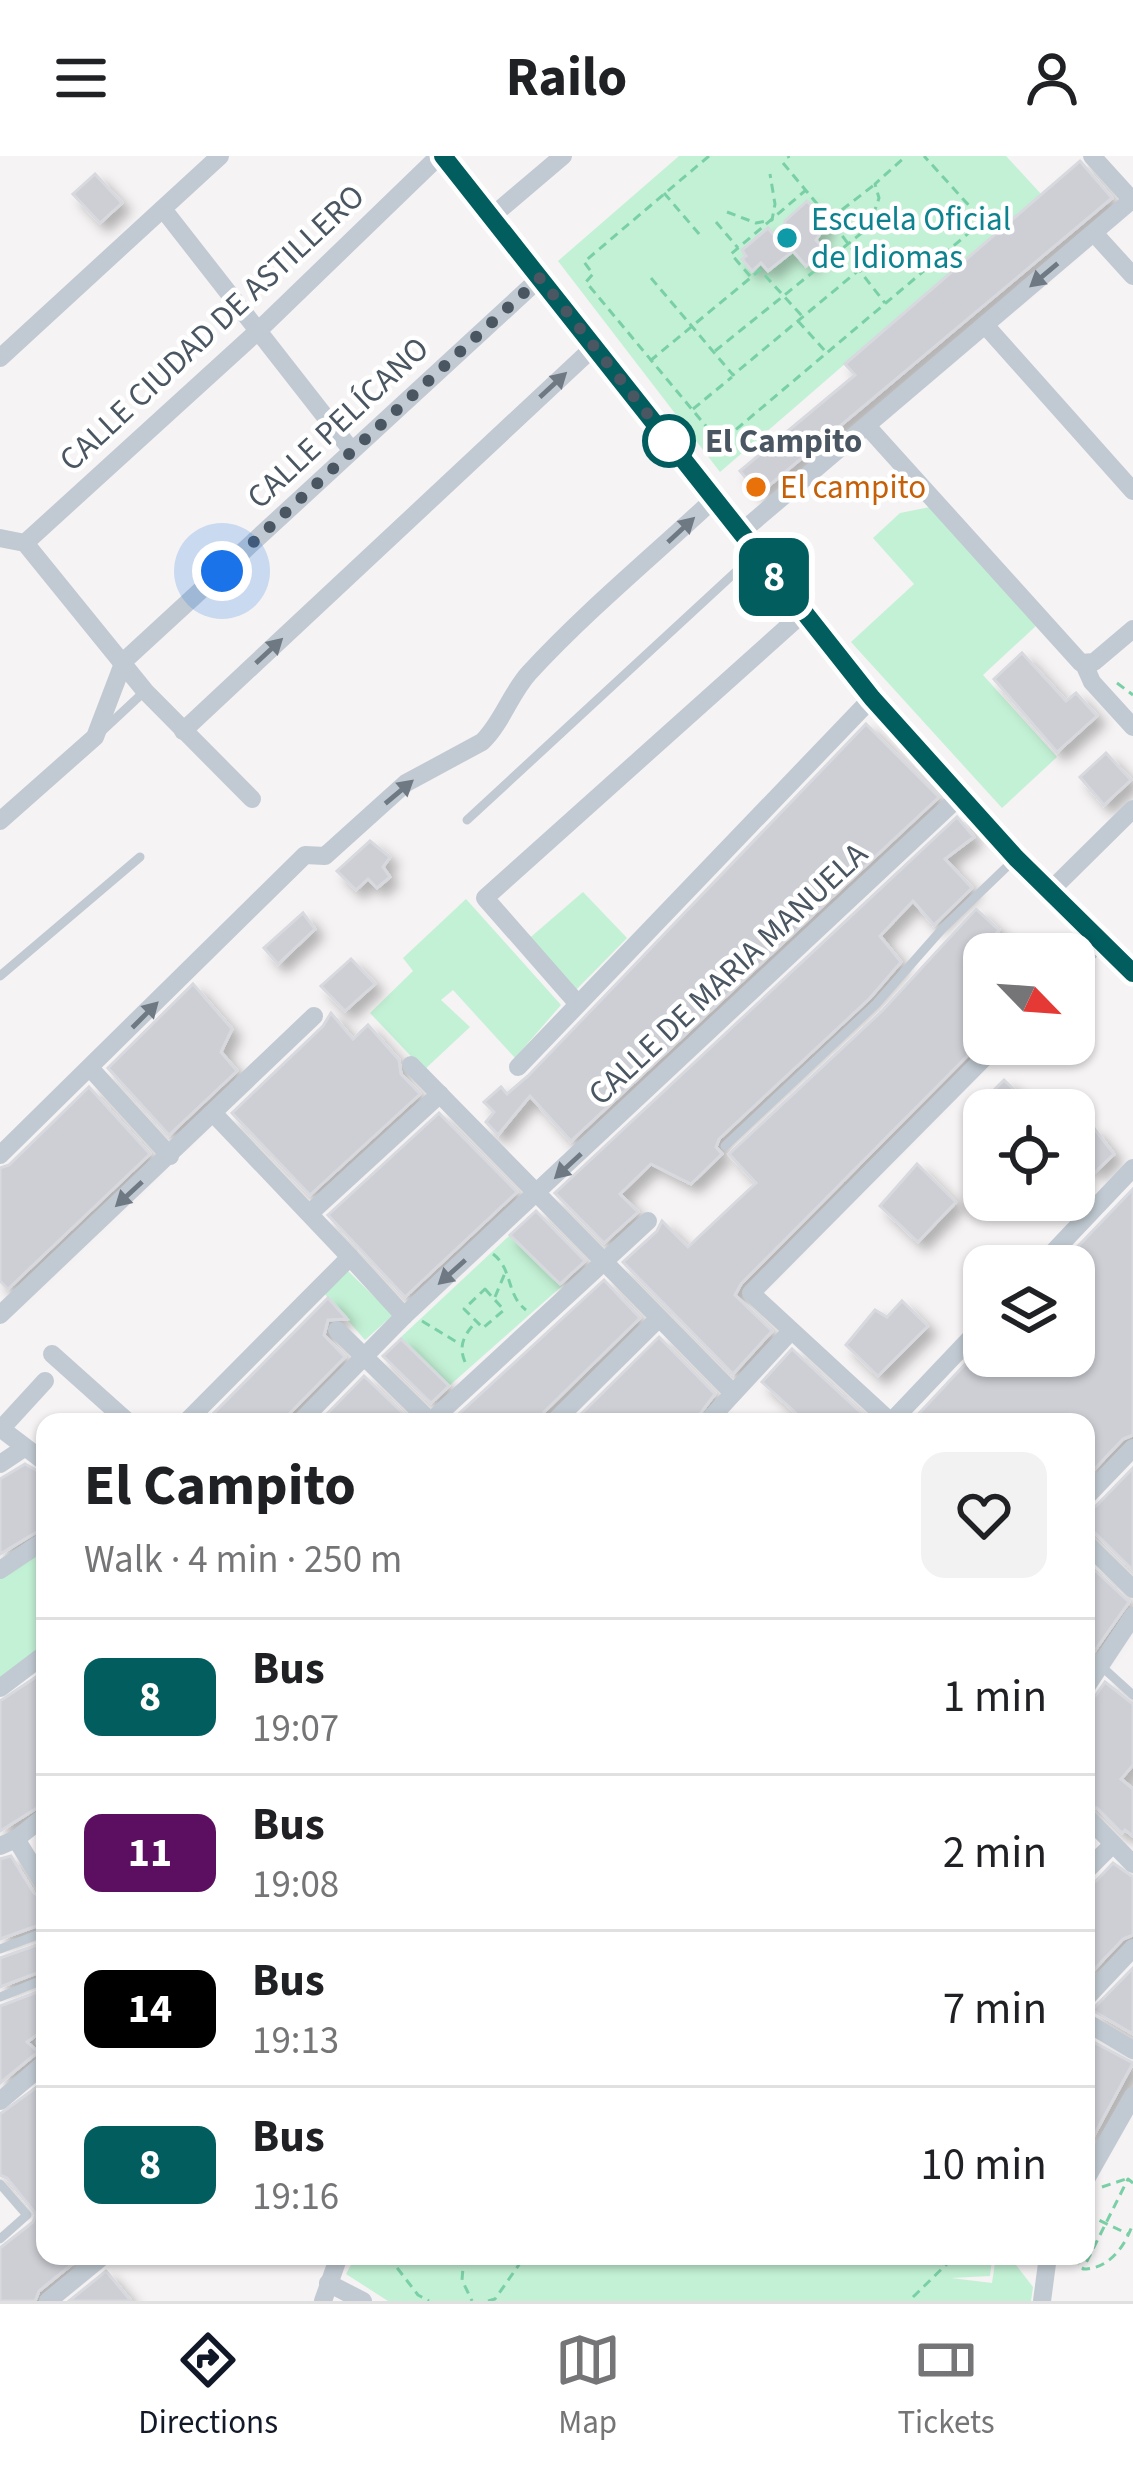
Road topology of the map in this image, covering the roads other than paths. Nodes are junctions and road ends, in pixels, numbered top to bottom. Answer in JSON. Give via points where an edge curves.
{"nodes":[{"id":1,"x":220,"y":156,"type":"edge"},
{"id":2,"x":441,"y":156,"type":"edge"},
{"id":3,"x":563,"y":156,"type":"edge"},
{"id":4,"x":1092,"y":156,"type":"edge"},
{"id":5,"x":1133,"y":200,"type":"edge"},
{"id":6,"x":163,"y":209,"type":"junction"},
{"id":7,"x":491,"y":217,"type":"junction"},
{"id":8,"x":1094,"y":233,"type":"junction"},
{"id":9,"x":1133,"y":276,"type":"edge"},
{"id":10,"x":540,"y":278,"type":"junction"},
{"id":11,"x":985,"y":326,"type":"junction"},
{"id":12,"x":259,"y":330,"type":"junction"},
{"id":13,"x":595,"y":346,"type":"junction"},
{"id":14,"x":0,"y":358,"type":"edge"},
{"id":15,"x":867,"y":426,"type":"junction"},
{"id":16,"x":352,"y":451,"type":"junction"},
{"id":17,"x":1133,"y":491,"type":"edge"},
{"id":18,"x":714,"y":499,"type":"junction"},
{"id":19,"x":0,"y":538,"type":"edge"},
{"id":20,"x":25,"y":543,"type":"junction"},
{"id":21,"x":748,"y":544,"type":"junction"},
{"id":22,"x":802,"y":614,"type":"junction"},
{"id":23,"x":1133,"y":629,"type":"edge"},
{"id":24,"x":124,"y":661,"type":"junction"},
{"id":25,"x":1084,"y":664,"type":"junction"},
{"id":26,"x":146,"y":691,"type":"junction"},
{"id":27,"x":872,"y":698,"type":"junction"},
{"id":28,"x":1133,"y":727,"type":"edge"},
{"id":29,"x":183,"y":731,"type":"junction"},
{"id":30,"x":95,"y":737,"type":"junction"},
{"id":31,"x":959,"y":797,"type":"junction"},
{"id":32,"x":252,"y":799,"type":"dead end"},
{"id":33,"x":1133,"y":809,"type":"edge"},
{"id":34,"x":0,"y":820,"type":"edge"},
{"id":35,"x":467,"y":820,"type":"dead end"},
{"id":36,"x":140,"y":857,"type":"dead end"},
{"id":37,"x":1016,"y":858,"type":"junction"},
{"id":38,"x":1050,"y":891,"type":"junction"},
{"id":39,"x":1101,"y":940,"type":"junction"},
{"id":40,"x":1095,"y":946,"type":"edge"},
{"id":41,"x":1133,"y":973,"type":"edge"},
{"id":42,"x":0,"y":976,"type":"edge"},
{"id":43,"x":578,"y":1004,"type":"junction"},
{"id":44,"x":314,"y":1016,"type":"dead end"},
{"id":45,"x":411,"y":1065,"type":"dead end"},
{"id":46,"x":977,"y":1065,"type":"edge"},
{"id":47,"x":518,"y":1066,"type":"dead end"},
{"id":48,"x":91,"y":1069,"type":"junction"},
{"id":49,"x":440,"y":1094,"type":"junction"},
{"id":50,"x":214,"y":1114,"type":"junction"},
{"id":51,"x":724,"y":1146,"type":"dead end"},
{"id":52,"x":0,"y":1155,"type":"edge"},
{"id":53,"x":170,"y":1156,"type":"junction"},
{"id":54,"x":1133,"y":1168,"type":"edge"},
{"id":55,"x":539,"y":1193,"type":"junction"},
{"id":56,"x":310,"y":1213,"type":"junction"},
{"id":57,"x":648,"y":1221,"type":"dead end"},
{"id":58,"x":1060,"y":1245,"type":"edge"},
{"id":59,"x":350,"y":1257,"type":"junction"},
{"id":60,"x":604,"y":1264,"type":"junction"},
{"id":61,"x":3,"y":1307,"type":"edge"},
{"id":62,"x":412,"y":1318,"type":"junction"},
{"id":63,"x":658,"y":1319,"type":"junction"},
{"id":64,"x":338,"y":1330,"type":"dead end"},
{"id":65,"x":791,"y":1331,"type":"junction"},
{"id":66,"x":963,"y":1346,"type":"edge"},
{"id":67,"x":52,"y":1354,"type":"dead end"},
{"id":68,"x":364,"y":1356,"type":"junction"},
{"id":69,"x":45,"y":1381,"type":"dead end"},
{"id":70,"x":733,"y":1394,"type":"junction"},
{"id":71,"x":118,"y":1413,"type":"edge"},
{"id":72,"x":195,"y":1413,"type":"edge"},
{"id":73,"x":309,"y":1413,"type":"edge"},
{"id":74,"x":422,"y":1413,"type":"edge"},
{"id":75,"x":441,"y":1413,"type":"edge"},
{"id":76,"x":563,"y":1413,"type":"edge"},
{"id":77,"x":715,"y":1413,"type":"edge"},
{"id":78,"x":881,"y":1413,"type":"edge"},
{"id":79,"x":900,"y":1413,"type":"edge"},
{"id":80,"x":0,"y":1429,"type":"edge"},
{"id":81,"x":24,"y":1448,"type":"junction"},
{"id":82,"x":1133,"y":1448,"type":"edge"},
{"id":83,"x":36,"y":1456,"type":"edge"},
{"id":84,"x":0,"y":1464,"type":"edge"},
{"id":85,"x":1095,"y":1488,"type":"edge"},
{"id":86,"x":36,"y":1546,"type":"edge"},
{"id":87,"x":1095,"y":1552,"type":"edge"},
{"id":88,"x":0,"y":1570,"type":"edge"},
{"id":89,"x":1133,"y":1588,"type":"edge"},
{"id":90,"x":1133,"y":1616,"type":"edge"},
{"id":91,"x":36,"y":1661,"type":"edge"},
{"id":92,"x":1101,"y":1666,"type":"junction"},
{"id":93,"x":1095,"y":1675,"type":"edge"},
{"id":94,"x":0,"y":1688,"type":"edge"},
{"id":95,"x":1133,"y":1695,"type":"edge"},
{"id":96,"x":36,"y":1823,"type":"edge"},
{"id":97,"x":1095,"y":1826,"type":"edge"},
{"id":98,"x":8,"y":1843,"type":"edge"},
{"id":99,"x":1112,"y":1845,"type":"junction"},
{"id":100,"x":1095,"y":1862,"type":"edge"},
{"id":101,"x":1133,"y":1864,"type":"edge"},
{"id":102,"x":36,"y":1876,"type":"edge"},
{"id":103,"x":36,"y":1935,"type":"edge"},
{"id":104,"x":1133,"y":1948,"type":"edge"},
{"id":105,"x":0,"y":1949,"type":"edge"},
{"id":106,"x":36,"y":1983,"type":"edge"},
{"id":107,"x":1095,"y":1988,"type":"edge"},
{"id":108,"x":0,"y":1997,"type":"edge"},
{"id":109,"x":1095,"y":2027,"type":"edge"},
{"id":110,"x":1133,"y":2050,"type":"edge"},
{"id":111,"x":36,"y":2071,"type":"edge"},
{"id":112,"x":1133,"y":2096,"type":"edge"},
{"id":113,"x":0,"y":2101,"type":"edge"},
{"id":114,"x":1095,"y":2176,"type":"edge"},
{"id":115,"x":0,"y":2184,"type":"edge"},
{"id":116,"x":0,"y":2239,"type":"edge"},
{"id":117,"x":92,"y":2265,"type":"edge"},
{"id":118,"x":1047,"y":2265,"type":"edge"},
{"id":119,"x":326,"y":2292,"type":"edge"},
{"id":120,"x":49,"y":2301,"type":"edge"},
{"id":121,"x":363,"y":2301,"type":"edge"},
{"id":122,"x":1042,"y":2301,"type":"edge"}],
"edges":[{"from":1,"to":6,"type":"street"},
{"from":2,"to":7,"type":"street"},
{"from":2,"to":12,"type":"street","name":"CALLE CIUDAD DE ASTILLERO"},
{"from":3,"to":7,"type":"street"},
{"from":4,"to":5,"type":"street"},
{"from":5,"to":8,"type":"street"},
{"from":6,"to":12,"type":"street"},
{"from":6,"to":14,"type":"street"},
{"from":7,"to":10,"type":"street"},
{"from":8,"to":9,"type":"street"},
{"from":8,"to":11,"type":"street","one_way":true},
{"from":10,"to":13,"type":"street"},
{"from":10,"to":16,"type":"street","name":"CALLE PELÍCANO"},
{"from":11,"to":15,"type":"street"},
{"from":11,"to":17,"type":"street"},
{"from":12,"to":16,"type":"street"},
{"from":12,"to":20,"type":"street","name":"CALLE CIUDAD DE ASTILLERO"},
{"from":13,"to":18,"type":"street"},
{"from":29,"to":13,"type":"street","one_way":true},
{"from":15,"to":21,"type":"street"},
{"from":15,"to":25,"type":"street"},
{"from":16,"to":24,"type":"street","name":"CALLE PELÍCANO"},
{"from":18,"to":21,"type":"street"},
{"from":48,"to":18,"type":"street","one_way":true,"via":[[305,855],[325,856],[406,784],[492,733],[514,691],[550,652]]},
{"from":19,"to":20,"type":"street"},
{"from":20,"to":24,"type":"street"},
{"from":21,"to":22,"type":"street"},
{"from":21,"to":35,"type":"lane"},
{"from":22,"to":27,"type":"street"},
{"from":22,"to":43,"type":"street","via":[[485,898]]},
{"from":23,"to":25,"type":"street"},
{"from":24,"to":26,"type":"street"},
{"from":24,"to":30,"type":"street"},
{"from":25,"to":28,"type":"street"},
{"from":26,"to":29,"type":"street"},
{"from":26,"to":30,"type":"lane"},
{"from":27,"to":31,"type":"street"},
{"from":27,"to":43,"type":"street"},
{"from":29,"to":32,"type":"street"},
{"from":30,"to":34,"type":"street"},
{"from":31,"to":37,"type":"street"},
{"from":31,"to":55,"type":"street","name":"CALLE DE MARIA MANUELA","one_way":true},
{"from":33,"to":38,"type":"street"},
{"from":36,"to":42,"type":"lane"},
{"from":37,"to":38,"type":"street"},
{"from":37,"to":51,"type":"lane"},
{"from":38,"to":39,"type":"street"},
{"from":39,"to":40,"type":"street"},
{"from":39,"to":41,"type":"street"},
{"from":43,"to":47,"type":"street"},
{"from":44,"to":50,"type":"street"},
{"from":45,"to":49,"type":"street"},
{"from":46,"to":65,"type":"street","via":[[751,1293]]},
{"from":48,"to":52,"type":"street"},
{"from":48,"to":53,"type":"street"},
{"from":49,"to":55,"type":"street"},
{"from":49,"to":56,"type":"street"},
{"from":50,"to":53,"type":"street"},
{"from":50,"to":56,"type":"street"},
{"from":53,"to":61,"type":"street","one_way":true},
{"from":54,"to":58,"type":"street"},
{"from":55,"to":60,"type":"street"},
{"from":55,"to":62,"type":"street","name":"CALLE DE MARIA MANUELA","one_way":true},
{"from":56,"to":59,"type":"street"},
{"from":57,"to":60,"type":"street"},
{"from":59,"to":62,"type":"street"},
{"from":59,"to":72,"type":"street"},
{"from":60,"to":63,"type":"street"},
{"from":60,"to":75,"type":"street"},
{"from":62,"to":68,"type":"street","name":"CALLE DE MARIA MANUELA"},
{"from":63,"to":70,"type":"street"},
{"from":63,"to":76,"type":"street"},
{"from":64,"to":68,"type":"street"},
{"from":65,"to":70,"type":"street"},
{"from":65,"to":78,"type":"street"},
{"from":66,"to":79,"type":"street"},
{"from":67,"to":71,"type":"street"},
{"from":68,"to":73,"type":"street","name":"CALLE DE MARIA MANUELA"},
{"from":68,"to":74,"type":"street"},
{"from":69,"to":80,"type":"street"},
{"from":70,"to":77,"type":"street"},
{"from":80,"to":81,"type":"street"},
{"from":81,"to":83,"type":"street"},
{"from":81,"to":84,"type":"street"},
{"from":82,"to":85,"type":"street"},
{"from":86,"to":88,"type":"street"},
{"from":87,"to":89,"type":"street"},
{"from":90,"to":92,"type":"street"},
{"from":91,"to":94,"type":"street"},
{"from":92,"to":93,"type":"street"},
{"from":92,"to":95,"type":"lane"},
{"from":96,"to":98,"type":"street"},
{"from":97,"to":99,"type":"street"},
{"from":98,"to":102,"type":"street"},
{"from":99,"to":100,"type":"street"},
{"from":99,"to":101,"type":"street"},
{"from":103,"to":105,"type":"lane"},
{"from":104,"to":107,"type":"street"},
{"from":106,"to":108,"type":"lane"},
{"from":109,"to":110,"type":"street"},
{"from":111,"to":113,"type":"street"},
{"from":112,"to":114,"type":"street"},
{"from":115,"to":116,"type":"lane","via":[[27,2215]]},
{"from":117,"to":120,"type":"street"},
{"from":118,"to":122,"type":"street"},
{"from":119,"to":121,"type":"street"}]}
